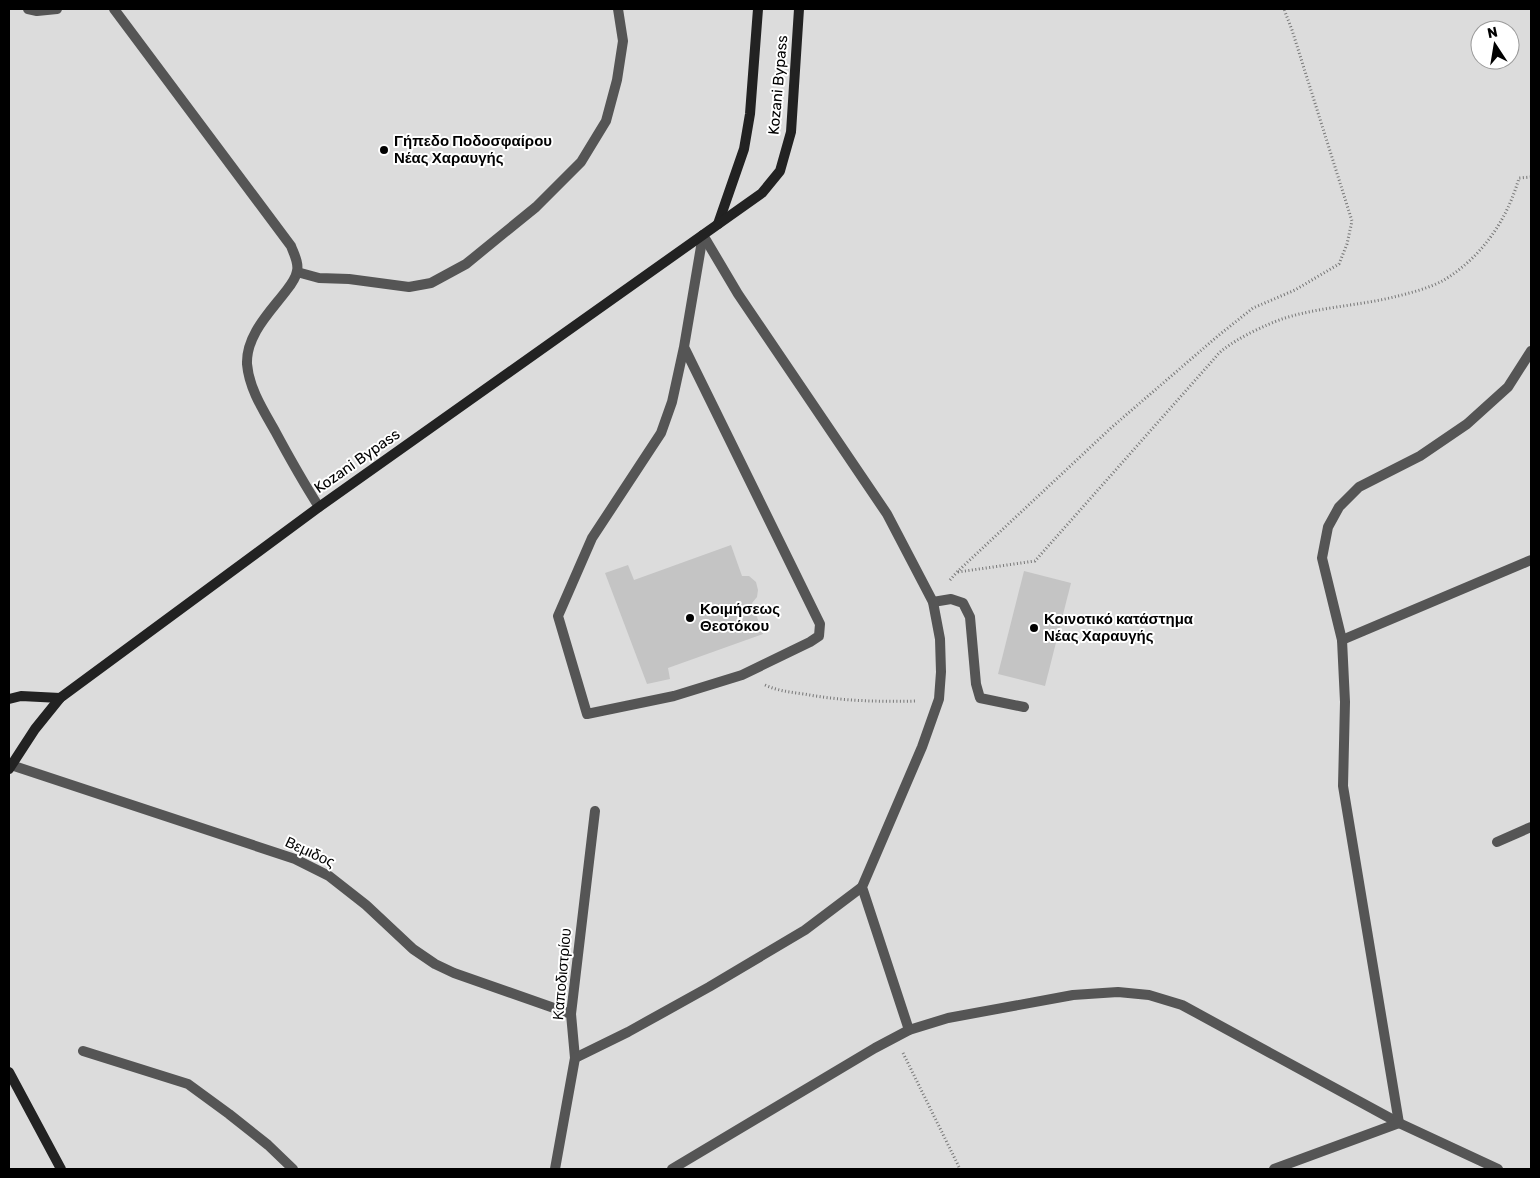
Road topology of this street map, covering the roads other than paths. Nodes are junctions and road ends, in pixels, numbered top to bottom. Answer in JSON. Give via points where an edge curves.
{"nodes":[{"id":1,"x":28,"y":9,"type":"edge"},
{"id":2,"x":57,"y":9,"type":"edge"},
{"id":3,"x":114,"y":9,"type":"edge"},
{"id":4,"x":618,"y":9,"type":"edge"},
{"id":5,"x":758,"y":9,"type":"edge"},
{"id":6,"x":799,"y":9,"type":"edge"},
{"id":7,"x":718,"y":224,"type":"junction"},
{"id":8,"x":702,"y":235,"type":"junction"},
{"id":9,"x":298,"y":272,"type":"junction"},
{"id":10,"x":684,"y":347,"type":"junction"},
{"id":11,"x":1531,"y":351,"type":"edge"},
{"id":12,"x":319,"y":507,"type":"junction"},
{"id":13,"x":1531,"y":560,"type":"edge"},
{"id":14,"x":933,"y":602,"type":"junction"},
{"id":15,"x":1342,"y":640,"type":"junction"},
{"id":16,"x":60,"y":698,"type":"junction"},
{"id":17,"x":9,"y":699,"type":"edge"},
{"id":18,"x":1024,"y":707,"type":"dead end"},
{"id":19,"x":10,"y":767,"type":"edge"},
{"id":20,"x":594,"y":811,"type":"dead end"},
{"id":21,"x":1531,"y":827,"type":"edge"},
{"id":22,"x":1496,"y":842,"type":"dead end"},
{"id":23,"x":862,"y":887,"type":"junction"},
{"id":24,"x":571,"y":1014,"type":"junction"},
{"id":25,"x":909,"y":1030,"type":"junction"},
{"id":26,"x":83,"y":1051,"type":"dead end"},
{"id":27,"x":575,"y":1058,"type":"junction"},
{"id":28,"x":9,"y":1072,"type":"edge"},
{"id":29,"x":1399,"y":1123,"type":"junction"},
{"id":30,"x":61,"y":1169,"type":"edge"},
{"id":31,"x":293,"y":1169,"type":"edge"},
{"id":32,"x":554,"y":1169,"type":"edge"},
{"id":33,"x":672,"y":1169,"type":"edge"},
{"id":34,"x":1274,"y":1169,"type":"edge"},
{"id":35,"x":1498,"y":1169,"type":"edge"}],
"edges":[{"from":1,"to":2,"type":"street"},
{"from":3,"to":9,"type":"street","via":[[291,246]]},
{"from":4,"to":9,"type":"street","via":[[623,41],[606,121],[581,162],[536,207],[466,264],[431,282],[409,287],[319,278]]},
{"from":5,"to":7,"type":"main road","name":"Kozani Bypass","via":[[747,132]]},
{"from":6,"to":7,"type":"main road","name":"Kozani Bypass","via":[[791,132],[780,171],[762,193]]},
{"from":7,"to":8,"type":"main road","name":"Kozani Bypass"},
{"from":8,"to":10,"type":"street"},
{"from":8,"to":12,"type":"main road","name":"Kozani Bypass"},
{"from":8,"to":14,"type":"street","via":[[738,294],[887,514]]},
{"from":9,"to":12,"type":"street","via":[[258,328],[249,346],[247,364],[262,407]]},
{"from":10,"to":10,"type":"street","via":[[820,624],[819,636],[742,675],[674,696],[587,714],[558,616],[592,538],[661,433],[672,402]]},
{"from":11,"to":15,"type":"street","via":[[1508,387],[1467,424],[1420,456],[1359,487],[1339,507],[1328,527],[1322,558]]},
{"from":12,"to":16,"type":"main road","name":"Kozani Bypass"},
{"from":13,"to":15,"type":"street"},
{"from":14,"to":18,"type":"street","via":[[951,599],[963,603],[970,617],[980,698]]},
{"from":14,"to":23,"type":"street","via":[[940,639],[939,699]]},
{"from":15,"to":29,"type":"street","via":[[1345,702],[1343,786]]},
{"from":16,"to":17,"type":"main road","via":[[20,696]]},
{"from":16,"to":19,"type":"main road","name":"Kozani Bypass"},
{"from":19,"to":24,"type":"street","name":"Βεμιδος","via":[[295,859],[329,876],[413,949],[435,964]]},
{"from":20,"to":24,"type":"street","name":"Καποδιστρίου"},
{"from":21,"to":22,"type":"street"},
{"from":23,"to":25,"type":"street"},
{"from":23,"to":27,"type":"street","via":[[805,930],[628,1032]]},
{"from":24,"to":27,"type":"street","name":"Καποδιστρίου"},
{"from":25,"to":29,"type":"street","via":[[948,1018],[1073,995],[1118,992],[1149,995],[1182,1005]]},
{"from":25,"to":33,"type":"street"},
{"from":26,"to":31,"type":"street","via":[[188,1084],[268,1145]]},
{"from":27,"to":32,"type":"street","name":"Καποδιστρίου"},
{"from":28,"to":30,"type":"main road"},
{"from":29,"to":34,"type":"street"},
{"from":29,"to":35,"type":"street"}]}
